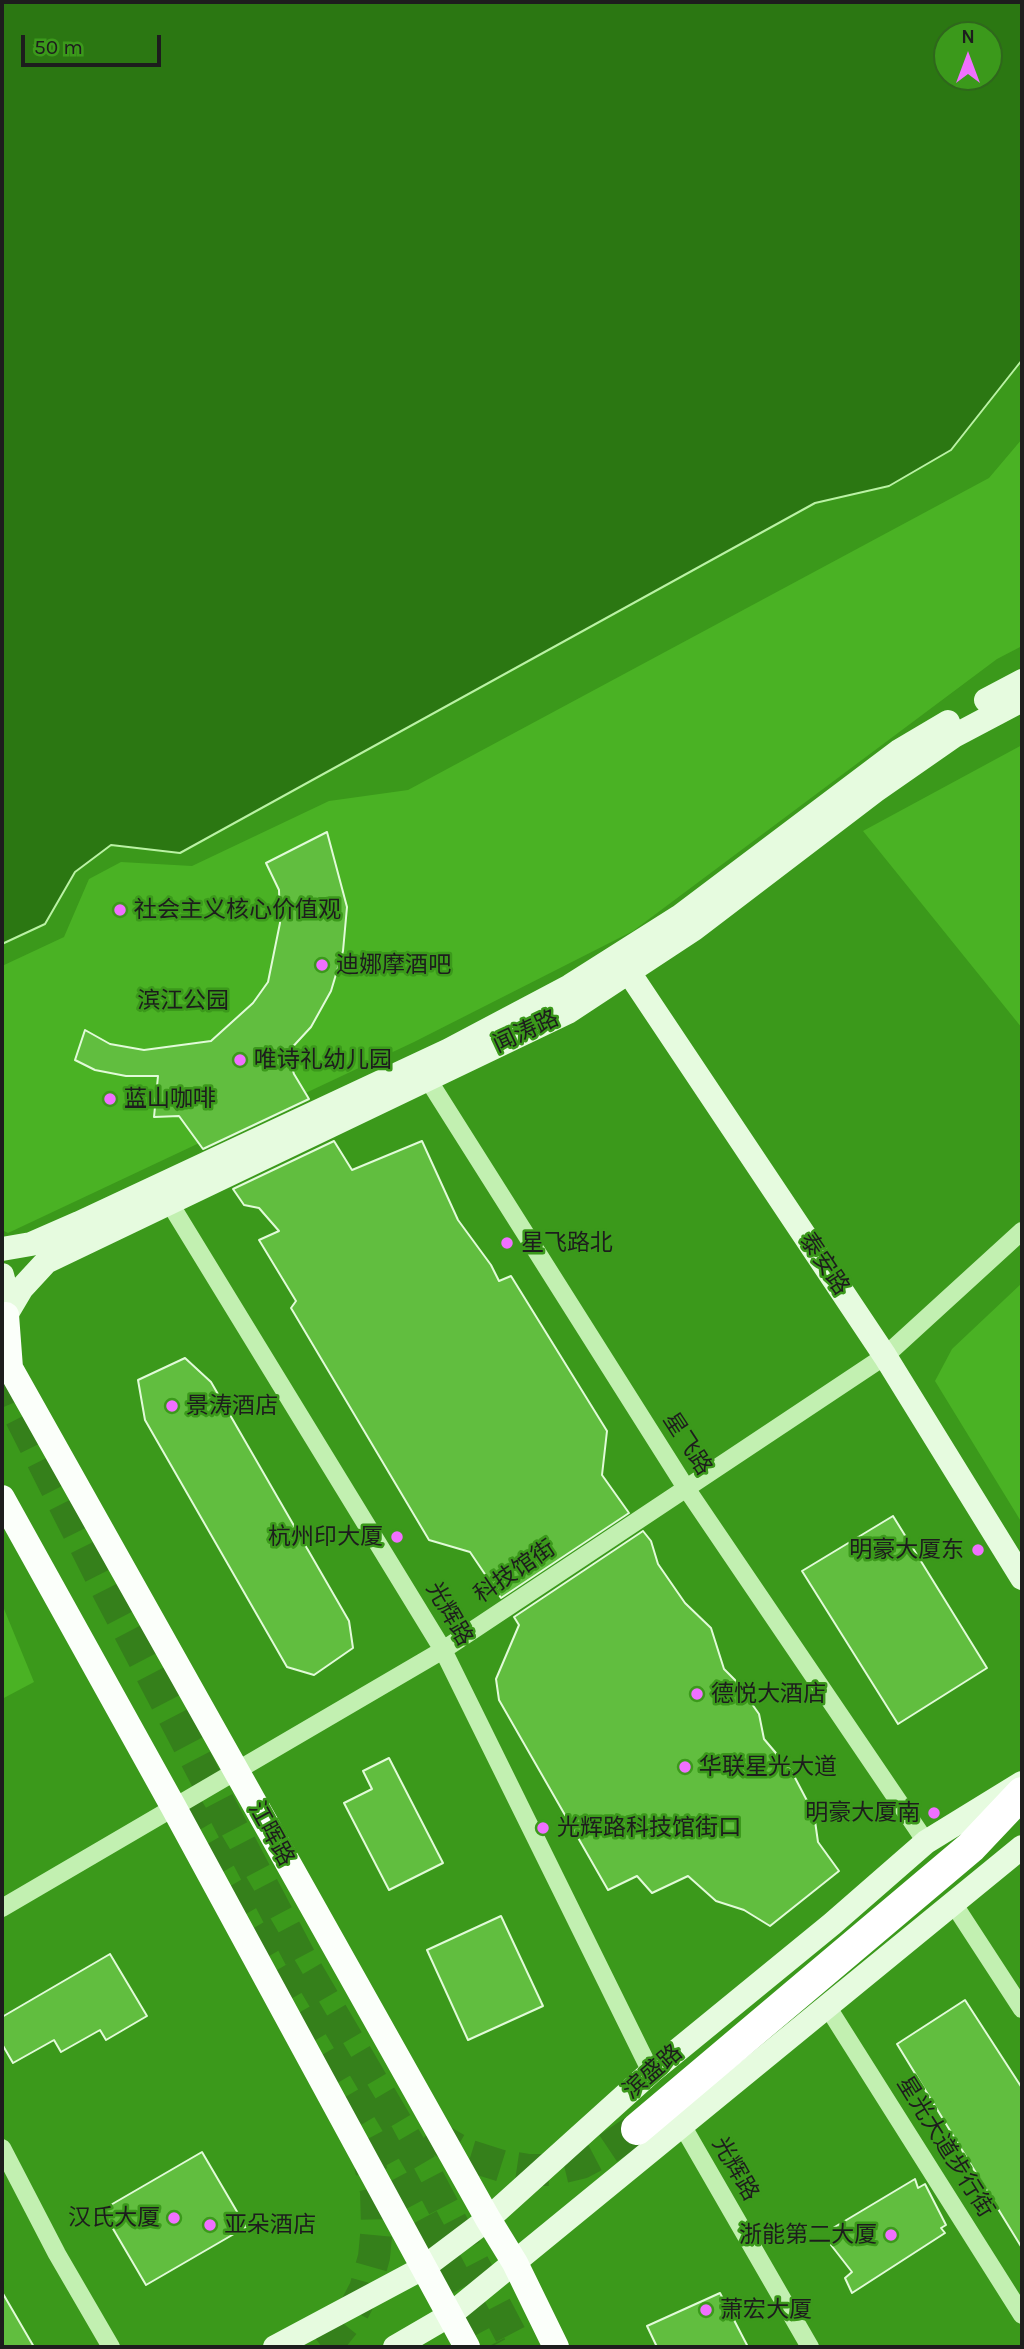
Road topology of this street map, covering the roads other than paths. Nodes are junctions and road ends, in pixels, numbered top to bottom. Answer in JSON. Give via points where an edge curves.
{"nodes":[{"id":1,"x":1022,"y":681,"type":"edge"},
{"id":2,"x":1022,"y":700,"type":"edge"},
{"id":3,"x":623,"y":964,"type":"junction"},
{"id":4,"x":423,"y":1071,"type":"junction"},
{"id":5,"x":169,"y":1202,"type":"junction"},
{"id":6,"x":1022,"y":1231,"type":"edge"},
{"id":7,"x":2,"y":1249,"type":"edge"},
{"id":8,"x":2,"y":1275,"type":"edge"},
{"id":9,"x":4,"y":1319,"type":"edge"},
{"id":10,"x":886,"y":1356,"type":"junction"},
{"id":11,"x":686,"y":1488,"type":"junction"},
{"id":12,"x":2,"y":1498,"type":"edge"},
{"id":13,"x":1022,"y":1578,"type":"edge"},
{"id":14,"x":443,"y":1650,"type":"junction"},
{"id":15,"x":236,"y":1772,"type":"junction"},
{"id":16,"x":1022,"y":1783,"type":"edge"},
{"id":17,"x":1022,"y":1793,"type":"edge"},
{"id":18,"x":173,"y":1806,"type":"junction"},
{"id":19,"x":926,"y":1842,"type":"junction"},
{"id":20,"x":1022,"y":1847,"type":"edge"},
{"id":21,"x":953,"y":1903,"type":"junction"},
{"id":22,"x":2,"y":1908,"type":"edge"},
{"id":23,"x":827,"y":2006,"type":"junction"},
{"id":24,"x":1022,"y":2009,"type":"edge"},
{"id":25,"x":651,"y":2072,"type":"junction"},
{"id":26,"x":682,"y":2125,"type":"junction"},
{"id":27,"x":636,"y":2129,"type":"tunnel mouth"},
{"id":28,"x":2,"y":2148,"type":"edge"},
{"id":29,"x":488,"y":2219,"type":"junction"},
{"id":30,"x":515,"y":2263,"type":"junction"},
{"id":31,"x":423,"y":2268,"type":"junction"},
{"id":32,"x":450,"y":2315,"type":"junction"},
{"id":33,"x":1022,"y":2315,"type":"edge"},
{"id":34,"x":111,"y":2347,"type":"edge"},
{"id":35,"x":275,"y":2347,"type":"edge"},
{"id":36,"x":395,"y":2347,"type":"edge"},
{"id":37,"x":467,"y":2347,"type":"edge"},
{"id":38,"x":556,"y":2347,"type":"edge"},
{"id":39,"x":810,"y":2347,"type":"edge"}],
"edges":[{"from":1,"to":3,"type":"main road","name":"闻涛路","via":[[899,751]]},
{"from":2,"to":3,"type":"main road","name":"闻涛路","via":[[954,736],[875,791],[694,929]]},
{"from":3,"to":4,"type":"main road","name":"闻涛路","via":[[570,986]]},
{"from":3,"to":10,"type":"main road","name":"泰安路"},
{"from":4,"to":5,"type":"main road","name":"闻涛路"},
{"from":4,"to":7,"type":"main road","name":"闻涛路","via":[[31,1244]]},
{"from":4,"to":11,"type":"street","name":"星飞路"},
{"from":5,"to":9,"type":"main road","name":"闻涛路","via":[[46,1262],[22,1288]]},
{"from":5,"to":14,"type":"street","name":"光辉路"},
{"from":6,"to":10,"type":"street","name":"科技馆街"},
{"from":8,"to":9,"type":"main road"},
{"from":9,"to":15,"type":"main road","name":"江晖路","via":[[10,1368]]},
{"from":10,"to":11,"type":"street","name":"科技馆街"},
{"from":10,"to":13,"type":"main road","name":"泰安路"},
{"from":11,"to":14,"type":"street","name":"科技馆街"},
{"from":11,"to":19,"type":"street","name":"星飞路"},
{"from":12,"to":18,"type":"main road"},
{"from":14,"to":15,"type":"street","name":"科技馆街"},
{"from":14,"to":25,"type":"street","name":"光辉路"},
{"from":15,"to":18,"type":"street","name":"科技馆街"},
{"from":15,"to":29,"type":"main road","name":"江晖路"},
{"from":16,"to":19,"type":"main road","name":"滨盛路"},
{"from":17,"to":27,"type":"highway","via":[[971,1847]]},
{"from":18,"to":22,"type":"street","name":"科技馆街"},
{"from":18,"to":31,"type":"main road"},
{"from":19,"to":25,"type":"main road","name":"滨盛路"},
{"from":20,"to":21,"type":"main road"},
{"from":21,"to":23,"type":"main road"},
{"from":21,"to":24,"type":"street"},
{"from":23,"to":26,"type":"main road"},
{"from":23,"to":33,"type":"street","name":"星光大道步行街"},
{"from":25,"to":29,"type":"main road","name":"滨盛路"},
{"from":26,"to":30,"type":"main road"},
{"from":26,"to":39,"type":"street","name":"光辉路"},
{"from":28,"to":34,"type":"street"},
{"from":29,"to":30,"type":"main road","name":"江晖路"},
{"from":29,"to":31,"type":"main road","name":"滨盛路"},
{"from":30,"to":32,"type":"main road"},
{"from":30,"to":38,"type":"main road","name":"江晖路"},
{"from":31,"to":32,"type":"main road"},
{"from":31,"to":35,"type":"main road","name":"滨盛路"},
{"from":32,"to":36,"type":"main road"},
{"from":32,"to":37,"type":"main road"}]}
